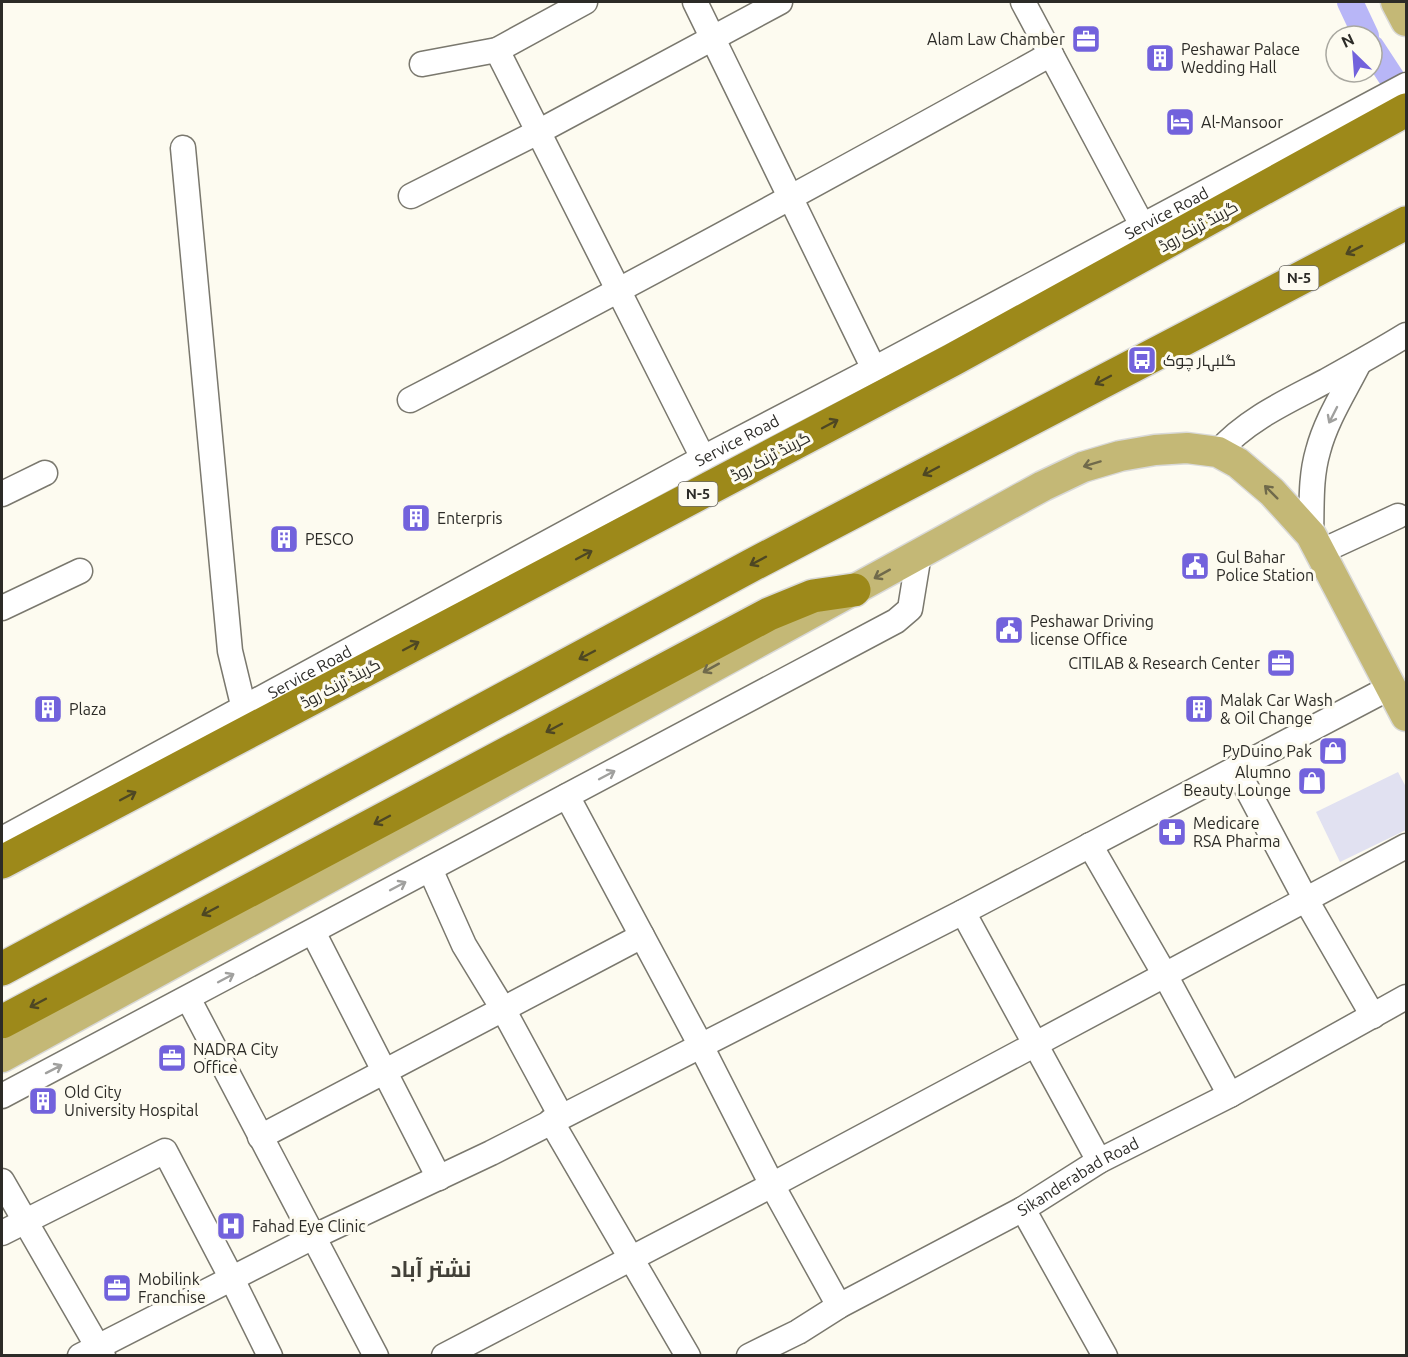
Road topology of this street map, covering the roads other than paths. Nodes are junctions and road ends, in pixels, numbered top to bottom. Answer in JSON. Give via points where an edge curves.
{"nodes":[{"id":1,"x":585,"y":2,"type":"edge"},
{"id":2,"x":695,"y":2,"type":"edge"},
{"id":3,"x":780,"y":2,"type":"edge"},
{"id":4,"x":1023,"y":2,"type":"edge"},
{"id":5,"x":1396,"y":2,"type":"edge"},
{"id":6,"x":1407,"y":21,"type":"edge"},
{"id":7,"x":712,"y":37,"type":"junction"},
{"id":8,"x":497,"y":50,"type":"junction"},
{"id":9,"x":1051,"y":54,"type":"junction"},
{"id":10,"x":422,"y":64,"type":"dead end"},
{"id":11,"x":1407,"y":85,"type":"edge"},
{"id":12,"x":1393,"y":109,"type":"edge"},
{"id":13,"x":538,"y":132,"type":"junction"},
{"id":14,"x":183,"y":148,"type":"dead end"},
{"id":15,"x":411,"y":195,"type":"dead end"},
{"id":16,"x":791,"y":199,"type":"junction"},
{"id":17,"x":1407,"y":223,"type":"edge"},
{"id":18,"x":1142,"y":225,"type":"junction"},
{"id":19,"x":619,"y":291,"type":"junction"},
{"id":20,"x":1407,"y":335,"type":"edge"},
{"id":21,"x":1359,"y":363,"type":"junction"},
{"id":22,"x":874,"y":369,"type":"junction"},
{"id":23,"x":410,"y":400,"type":"dead end"},
{"id":24,"x":1218,"y":452,"type":"junction"},
{"id":25,"x":702,"y":458,"type":"junction"},
{"id":26,"x":45,"y":473,"type":"dead end"},
{"id":27,"x":2,"y":494,"type":"edge"},
{"id":28,"x":1398,"y":516,"type":"dead end"},
{"id":29,"x":1316,"y":543,"type":"junction"},
{"id":30,"x":920,"y":554,"type":"junction"},
{"id":31,"x":80,"y":571,"type":"dead end"},
{"id":32,"x":854,"y":590,"type":"junction"},
{"id":33,"x":2,"y":608,"type":"edge"},
{"id":34,"x":1391,"y":687,"type":"junction"},
{"id":35,"x":244,"y":709,"type":"junction"},
{"id":36,"x":1407,"y":716,"type":"edge"},
{"id":37,"x":1236,"y":768,"type":"junction"},
{"id":38,"x":567,"y":796,"type":"junction"},
{"id":39,"x":2,"y":839,"type":"edge"},
{"id":40,"x":1090,"y":845,"type":"junction"},
{"id":41,"x":1407,"y":846,"type":"edge"},
{"id":42,"x":2,"y":862,"type":"edge"},
{"id":43,"x":430,"y":869,"type":"junction"},
{"id":44,"x":1306,"y":900,"type":"junction"},
{"id":45,"x":963,"y":912,"type":"junction"},
{"id":46,"x":313,"y":932,"type":"junction"},
{"id":47,"x":642,"y":936,"type":"junction"},
{"id":48,"x":2,"y":969,"type":"edge"},
{"id":49,"x":1165,"y":975,"type":"junction"},
{"id":50,"x":1407,"y":997,"type":"edge"},
{"id":51,"x":188,"y":998,"type":"junction"},
{"id":52,"x":503,"y":1009,"type":"junction"},
{"id":53,"x":1373,"y":1016,"type":"junction"},
{"id":54,"x":2,"y":1022,"type":"edge"},
{"id":55,"x":700,"y":1044,"type":"junction"},
{"id":56,"x":1036,"y":1044,"type":"junction"},
{"id":57,"x":2,"y":1057,"type":"edge"},
{"id":58,"x":385,"y":1071,"type":"junction"},
{"id":59,"x":1230,"y":1095,"type":"junction"},
{"id":60,"x":2,"y":1096,"type":"edge"},
{"id":61,"x":556,"y":1119,"type":"junction"},
{"id":62,"x":260,"y":1137,"type":"junction"},
{"id":63,"x":1099,"y":1161,"type":"junction"},
{"id":64,"x":439,"y":1178,"type":"junction"},
{"id":65,"x":2,"y":1181,"type":"edge"},
{"id":66,"x":772,"y":1185,"type":"junction"},
{"id":67,"x":1023,"y":1209,"type":"junction"},
{"id":68,"x":25,"y":1221,"type":"junction"},
{"id":69,"x":2,"y":1233,"type":"edge"},
{"id":70,"x":313,"y":1238,"type":"junction"},
{"id":71,"x":631,"y":1258,"type":"junction"},
{"id":72,"x":232,"y":1279,"type":"junction"},
{"id":73,"x":839,"y":1306,"type":"junction"},
{"id":74,"x":791,"y":1347,"type":"edge"},
{"id":75,"x":94,"y":1353,"type":"edge"},
{"id":76,"x":370,"y":1354,"type":"edge"},
{"id":77,"x":270,"y":1356,"type":"edge"},
{"id":78,"x":444,"y":1356,"type":"edge"},
{"id":79,"x":688,"y":1356,"type":"edge"},
{"id":80,"x":749,"y":1356,"type":"edge"},
{"id":81,"x":1105,"y":1356,"type":"edge"}],
"edges":[{"from":1,"to":8,"type":"street"},
{"from":2,"to":7,"type":"street"},
{"from":3,"to":7,"type":"street"},
{"from":4,"to":9,"type":"street"},
{"from":5,"to":6,"type":"main road"},
{"from":7,"to":13,"type":"street"},
{"from":7,"to":16,"type":"street"},
{"from":8,"to":10,"type":"street"},
{"from":8,"to":13,"type":"street"},
{"from":9,"to":16,"type":"street"},
{"from":9,"to":18,"type":"street"},
{"from":11,"to":12,"type":"street","name":"Service Road"},
{"from":12,"to":18,"type":"street","name":"Service Road"},
{"from":42,"to":12,"type":"highway","name":"گرینڈ ٹرنک روڈ","number":"N-5","one_way":true,"via":[[952,360]]},
{"from":13,"to":15,"type":"street"},
{"from":13,"to":19,"type":"street"},
{"from":14,"to":35,"type":"street","via":[[230,651]]},
{"from":16,"to":19,"type":"street"},
{"from":16,"to":22,"type":"street"},
{"from":17,"to":48,"type":"highway","number":"N-5","one_way":true,"via":[[752,565]]},
{"from":18,"to":22,"type":"street","name":"Service Road"},
{"from":19,"to":23,"type":"street"},
{"from":19,"to":25,"type":"street"},
{"from":20,"to":21,"type":"street"},
{"from":21,"to":24,"type":"street","via":[[1248,424]]},
{"from":21,"to":29,"type":"street","one_way":true,"via":[[1317,453],[1313,481]]},
{"from":22,"to":25,"type":"street","name":"Service Road"},
{"from":29,"to":24,"type":"main road","one_way":true,"via":[[1251,472]]},
{"from":24,"to":30,"type":"main road","one_way":true,"via":[[1187,448],[1155,450],[1083,467]]},
{"from":25,"to":35,"type":"street","name":"Service Road"},
{"from":26,"to":27,"type":"street"},
{"from":28,"to":29,"type":"street"},
{"from":29,"to":34,"type":"main road"},
{"from":30,"to":32,"type":"main road","one_way":true},
{"from":38,"to":30,"type":"street","one_way":true,"via":[[896,621],[910,609]]},
{"from":31,"to":33,"type":"street"},
{"from":32,"to":54,"type":"highway","one_way":true,"via":[[813,596],[769,614]]},
{"from":32,"to":57,"type":"main road","one_way":true},
{"from":34,"to":36,"type":"main road"},
{"from":34,"to":37,"type":"street"},
{"from":35,"to":39,"type":"street","name":"Service Road"},
{"from":37,"to":40,"type":"street"},
{"from":37,"to":44,"type":"street"},
{"from":38,"to":43,"type":"street"},
{"from":38,"to":47,"type":"street"},
{"from":40,"to":45,"type":"street"},
{"from":40,"to":49,"type":"street"},
{"from":41,"to":44,"type":"street"},
{"from":46,"to":43,"type":"street","one_way":true},
{"from":43,"to":52,"type":"street","via":[[464,945]]},
{"from":44,"to":49,"type":"street"},
{"from":44,"to":53,"type":"street"},
{"from":45,"to":55,"type":"street"},
{"from":45,"to":56,"type":"street"},
{"from":51,"to":46,"type":"street","one_way":true},
{"from":46,"to":58,"type":"street"},
{"from":47,"to":52,"type":"street"},
{"from":47,"to":55,"type":"street"},
{"from":49,"to":56,"type":"street"},
{"from":49,"to":59,"type":"street"},
{"from":50,"to":53,"type":"street","name":"Sikanderabad Road"},
{"from":60,"to":51,"type":"street","one_way":true},
{"from":51,"to":62,"type":"street"},
{"from":52,"to":58,"type":"street"},
{"from":52,"to":61,"type":"street"},
{"from":53,"to":59,"type":"street","name":"Sikanderabad Road"},
{"from":55,"to":61,"type":"street"},
{"from":55,"to":66,"type":"street"},
{"from":56,"to":63,"type":"street"},
{"from":56,"to":66,"type":"street"},
{"from":58,"to":62,"type":"street"},
{"from":58,"to":64,"type":"street"},
{"from":59,"to":63,"type":"street","name":"Sikanderabad Road"},
{"from":61,"to":64,"type":"street"},
{"from":61,"to":71,"type":"street"},
{"from":62,"to":70,"type":"street"},
{"from":63,"to":67,"type":"street","name":"Sikanderabad Road"},
{"from":64,"to":70,"type":"street"},
{"from":65,"to":68,"type":"street"},
{"from":66,"to":71,"type":"street"},
{"from":66,"to":73,"type":"street"},
{"from":67,"to":73,"type":"street","name":"Sikanderabad Road"},
{"from":67,"to":81,"type":"street"},
{"from":68,"to":69,"type":"street"},
{"from":68,"to":72,"type":"street","via":[[165,1151]]},
{"from":68,"to":75,"type":"street"},
{"from":70,"to":72,"type":"street"},
{"from":70,"to":76,"type":"street"},
{"from":71,"to":78,"type":"street"},
{"from":71,"to":79,"type":"street"},
{"from":72,"to":75,"type":"street"},
{"from":72,"to":77,"type":"street"},
{"from":73,"to":74,"type":"street","name":"Sikanderabad Road"},
{"from":74,"to":80,"type":"street","name":"Sikanderabad Road"}]}
